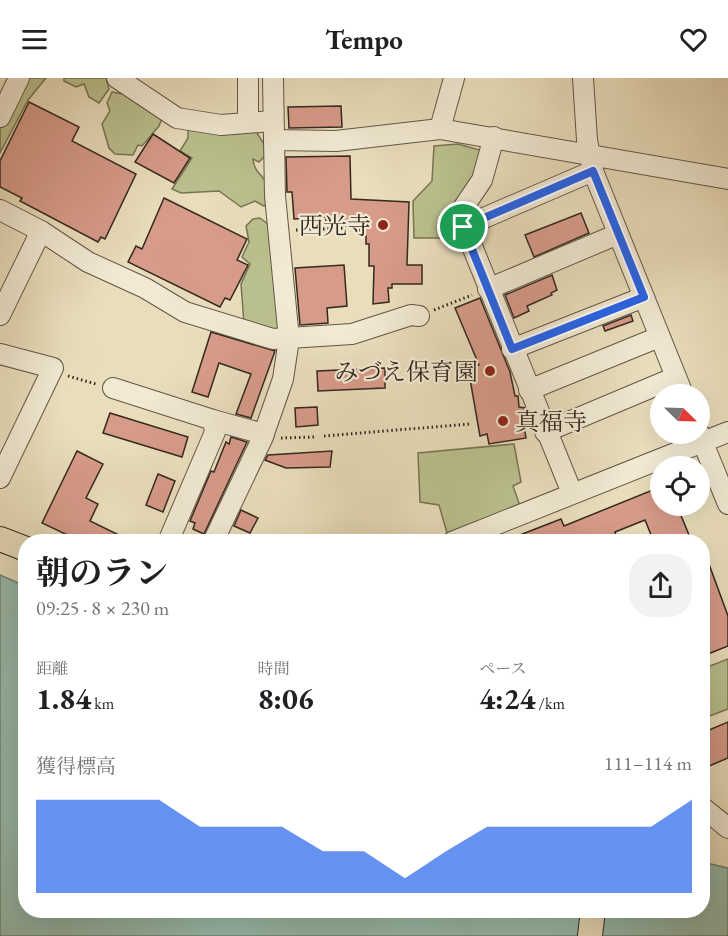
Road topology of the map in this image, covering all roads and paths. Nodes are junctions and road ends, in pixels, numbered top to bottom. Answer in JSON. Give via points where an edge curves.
{"nodes":[{"id":1,"x":19,"y":78,"type":"edge"},
{"id":2,"x":117,"y":78,"type":"edge"},
{"id":3,"x":248,"y":78,"type":"edge"},
{"id":4,"x":273,"y":78,"type":"edge"},
{"id":5,"x":454,"y":78,"type":"edge"},
{"id":6,"x":583,"y":78,"type":"edge"},
{"id":7,"x":0,"y":117,"type":"edge"},
{"id":8,"x":248,"y":122,"type":"junction"},
{"id":9,"x":440,"y":129,"type":"junction"},
{"id":10,"x":273,"y":130,"type":"junction"},
{"id":11,"x":494,"y":137,"type":"junction"},
{"id":12,"x":591,"y":162,"type":"junction"},
{"id":13,"x":728,"y":179,"type":"edge"},
{"id":14,"x":0,"y":210,"type":"edge"},
{"id":15,"x":352,"y":225,"type":"dead end"},
{"id":16,"x":463,"y":227,"type":"junction"},
{"id":17,"x":41,"y":231,"type":"junction"},
{"id":18,"x":279,"y":231,"type":"junction"},
{"id":19,"x":618,"y":234,"type":"junction"},
{"id":20,"x":488,"y":289,"type":"junction"},
{"id":21,"x":644,"y":297,"type":"junction"},
{"id":22,"x":0,"y":315,"type":"edge"},
{"id":23,"x":419,"y":316,"type":"joint"},
{"id":24,"x":659,"y":336,"type":"junction"},
{"id":25,"x":290,"y":339,"type":"junction"},
{"id":26,"x":512,"y":349,"type":"junction"},
{"id":27,"x":0,"y":354,"type":"edge"},
{"id":28,"x":52,"y":371,"type":"junction"},
{"id":29,"x":679,"y":384,"type":"edge"},
{"id":30,"x":113,"y":388,"type":"joint"},
{"id":31,"x":529,"y":390,"type":"junction"},
{"id":32,"x":650,"y":396,"type":"edge"},
{"id":33,"x":213,"y":420,"type":"junction"},
{"id":34,"x":470,"y":424,"type":"dead end"},
{"id":35,"x":545,"y":432,"type":"junction"},
{"id":36,"x":728,"y":432,"type":"edge"},
{"id":37,"x":710,"y":435,"type":"edge"},
{"id":38,"x":263,"y":436,"type":"junction"},
{"id":39,"x":324,"y":436,"type":"dead end"},
{"id":40,"x":314,"y":437,"type":"dead end"},
{"id":41,"x":685,"y":444,"type":"edge"},
{"id":42,"x":704,"y":444,"type":"edge"},
{"id":43,"x":0,"y":478,"type":"edge"},
{"id":44,"x":572,"y":493,"type":"junction"},
{"id":45,"x":728,"y":504,"type":"edge"},
{"id":46,"x":171,"y":534,"type":"edge"},
{"id":47,"x":217,"y":534,"type":"edge"},
{"id":48,"x":472,"y":534,"type":"edge"},
{"id":49,"x":0,"y":539,"type":"edge"},
{"id":50,"x":18,"y":546,"type":"edge"},
{"id":51,"x":710,"y":814,"type":"edge"},
{"id":52,"x":710,"y":823,"type":"edge"},
{"id":53,"x":728,"y":830,"type":"edge"},
{"id":54,"x":592,"y":918,"type":"edge"},
{"id":55,"x":590,"y":936,"type":"edge"}],
"edges":[{"from":1,"to":7,"type":"street"},
{"from":2,"to":8,"type":"street","via":[[177,118],[221,125]]},
{"from":3,"to":8,"type":"street"},
{"from":4,"to":10,"type":"street"},
{"from":5,"to":9,"type":"street"},
{"from":6,"to":12,"type":"street"},
{"from":8,"to":10,"type":"street"},
{"from":9,"to":10,"type":"street","via":[[336,141]]},
{"from":9,"to":11,"type":"street"},
{"from":10,"to":18,"type":"street"},
{"from":11,"to":12,"type":"street"},
{"from":11,"to":16,"type":"street","via":[[482,180],[459,214]]},
{"from":12,"to":13,"type":"street"},
{"from":12,"to":16,"type":"street"},
{"from":12,"to":19,"type":"street"},
{"from":14,"to":17,"type":"street"},
{"from":15,"to":18,"type":"path"},
{"from":16,"to":20,"type":"street"},
{"from":17,"to":22,"type":"street"},
{"from":17,"to":25,"type":"street","via":[[88,262],[145,288],[185,312],[273,339]]},
{"from":18,"to":25,"type":"street"},
{"from":19,"to":20,"type":"street"},
{"from":19,"to":21,"type":"street"},
{"from":20,"to":23,"type":"path"},
{"from":20,"to":26,"type":"street"},
{"from":21,"to":24,"type":"street"},
{"from":21,"to":26,"type":"street"},
{"from":23,"to":25,"type":"street","via":[[411,315],[352,334]]},
{"from":24,"to":29,"type":"street"},
{"from":24,"to":31,"type":"street"},
{"from":25,"to":38,"type":"street","via":[[282,379]]},
{"from":26,"to":31,"type":"street"},
{"from":27,"to":28,"type":"street","via":[[53,368]]},
{"from":28,"to":30,"type":"path"},
{"from":28,"to":43,"type":"street"},
{"from":30,"to":33,"type":"street"},
{"from":31,"to":35,"type":"street"},
{"from":32,"to":35,"type":"street"},
{"from":33,"to":38,"type":"street"},
{"from":33,"to":46,"type":"street","via":[[215,432]]},
{"from":34,"to":39,"type":"path"},
{"from":35,"to":44,"type":"street"},
{"from":36,"to":37,"type":"street"},
{"from":38,"to":40,"type":"path"},
{"from":38,"to":47,"type":"street"},
{"from":41,"to":44,"type":"street"},
{"from":42,"to":45,"type":"street"},
{"from":44,"to":48,"type":"street"},
{"from":49,"to":50,"type":"main road"},
{"from":51,"to":53,"type":"street"},
{"from":52,"to":53,"type":"street"},
{"from":54,"to":55,"type":"main road"}]}
